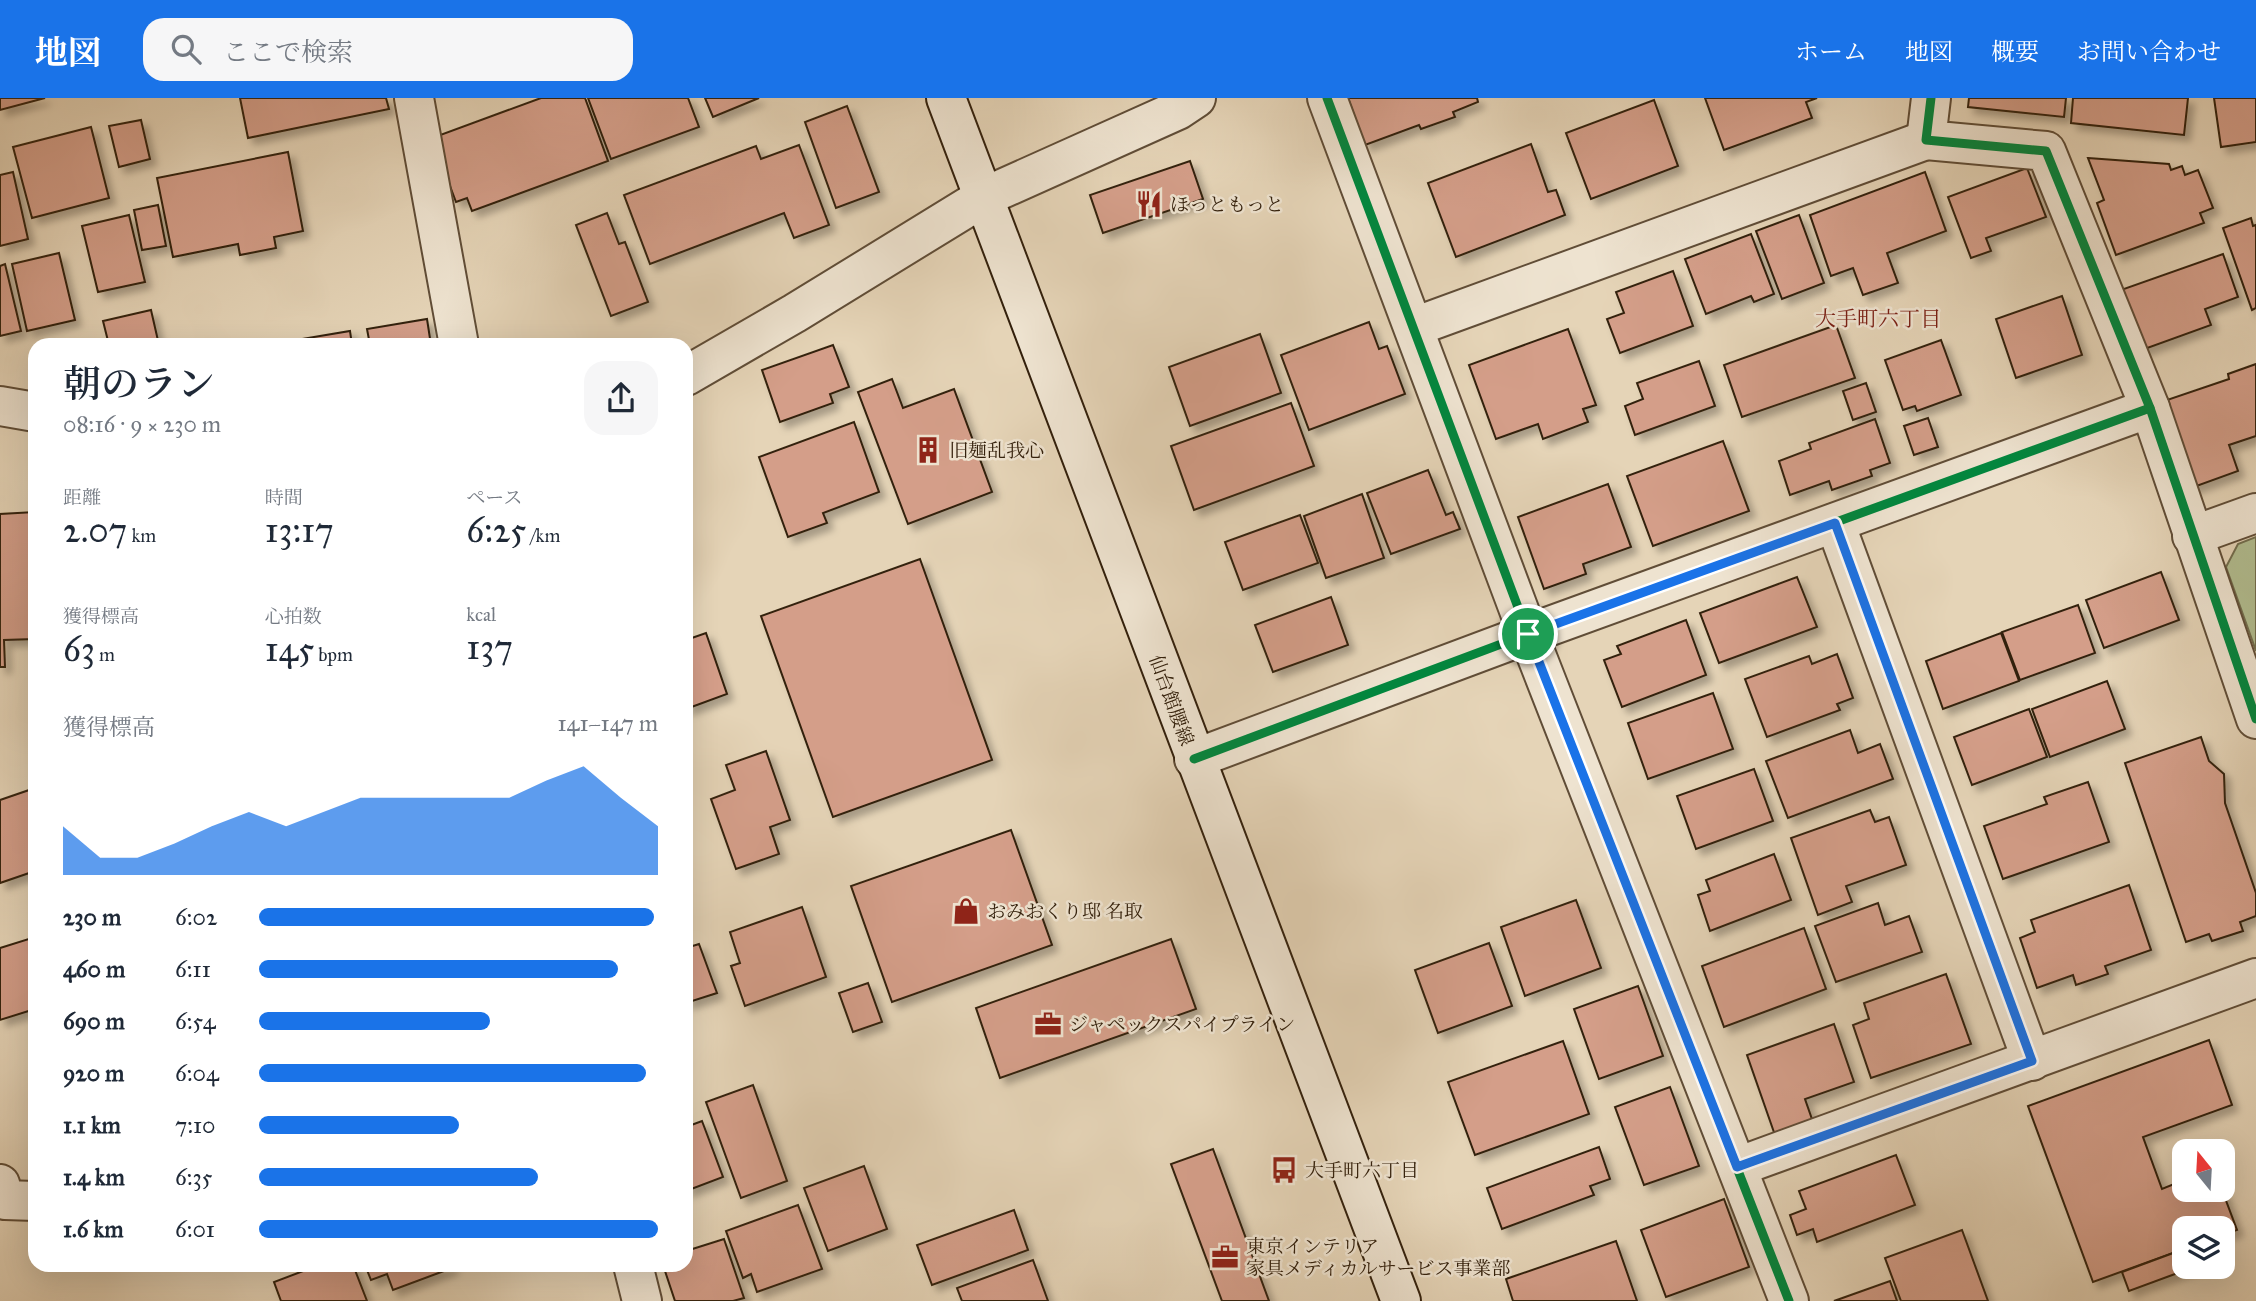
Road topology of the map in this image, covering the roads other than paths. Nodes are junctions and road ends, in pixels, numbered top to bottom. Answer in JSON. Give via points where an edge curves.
{"nodes":[{"id":1,"x":414,"y":98,"type":"edge"},
{"id":2,"x":946,"y":98,"type":"edge"},
{"id":3,"x":1196,"y":98,"type":"edge"},
{"id":4,"x":1327,"y":98,"type":"edge"},
{"id":5,"x":1931,"y":98,"type":"edge"},
{"id":6,"x":1926,"y":140,"type":"junction"},
{"id":7,"x":984,"y":197,"type":"junction"},
{"id":8,"x":1414,"y":327,"type":"junction"},
{"id":9,"x":457,"y":338,"type":"edge"},
{"id":10,"x":693,"y":372,"type":"edge"},
{"id":11,"x":0,"y":406,"type":"edge"},
{"id":12,"x":2150,"y":408,"type":"junction"},
{"id":13,"x":28,"y":411,"type":"edge"},
{"id":14,"x":2256,"y":513,"type":"edge"},
{"id":15,"x":1835,"y":523,"type":"junction"},
{"id":16,"x":2192,"y":536,"type":"junction"},
{"id":17,"x":1528,"y":634,"type":"junction"},
{"id":18,"x":2256,"y":719,"type":"edge"},
{"id":19,"x":1194,"y":759,"type":"junction"},
{"id":20,"x":2256,"y":978,"type":"edge"},
{"id":21,"x":2032,"y":1061,"type":"junction"},
{"id":22,"x":1737,"y":1167,"type":"junction"},
{"id":23,"x":0,"y":1184,"type":"edge"},
{"id":24,"x":28,"y":1201,"type":"edge"},
{"id":25,"x":635,"y":1272,"type":"edge"},
{"id":26,"x":642,"y":1301,"type":"edge"},
{"id":27,"x":1401,"y":1301,"type":"edge"},
{"id":28,"x":1789,"y":1301,"type":"edge"}],
"edges":[{"from":1,"to":9,"type":"street"},
{"from":2,"to":7,"type":"street","name":"仙台館腰線"},
{"from":3,"to":7,"type":"street"},
{"from":4,"to":8,"type":"street"},
{"from":5,"to":6,"type":"street"},
{"from":6,"to":8,"type":"street"},
{"from":6,"to":12,"type":"street","via":[[2046,152]]},
{"from":7,"to":10,"type":"street"},
{"from":7,"to":19,"type":"street","name":"仙台館腰線"},
{"from":8,"to":17,"type":"street"},
{"from":11,"to":13,"type":"street"},
{"from":12,"to":15,"type":"street"},
{"from":12,"to":16,"type":"street"},
{"from":14,"to":16,"type":"street"},
{"from":15,"to":17,"type":"street"},
{"from":15,"to":21,"type":"street"},
{"from":16,"to":18,"type":"street"},
{"from":17,"to":19,"type":"street"},
{"from":17,"to":22,"type":"street"},
{"from":19,"to":27,"type":"street","name":"仙台館腰線"},
{"from":20,"to":21,"type":"street"},
{"from":21,"to":22,"type":"street"},
{"from":22,"to":28,"type":"street"},
{"from":23,"to":24,"type":"street","via":[[5,1200]]},
{"from":25,"to":26,"type":"street"}]}
